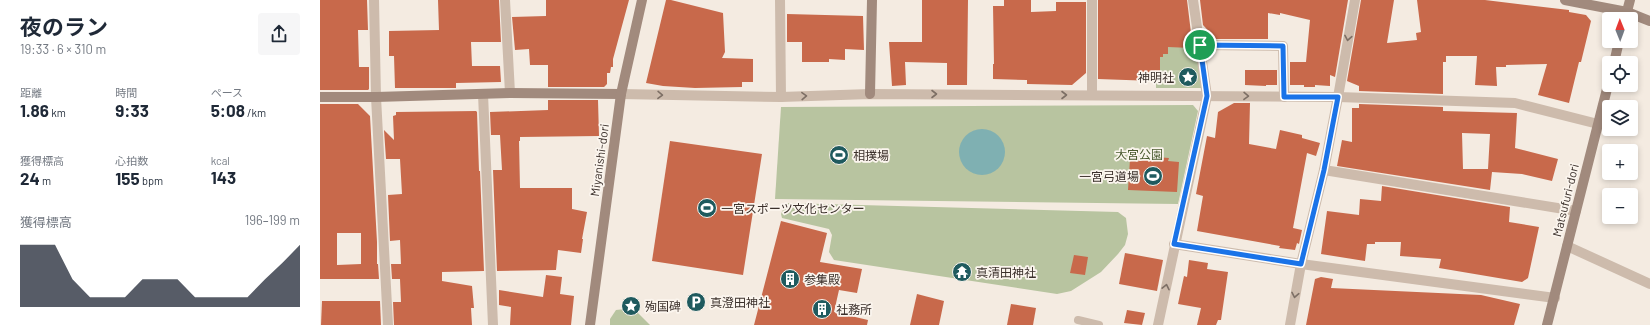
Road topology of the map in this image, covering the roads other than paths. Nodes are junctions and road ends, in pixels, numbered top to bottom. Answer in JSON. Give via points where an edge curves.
{"nodes":[{"id":1,"x":374,"y":0,"type":"edge"},
{"id":2,"x":505,"y":0,"type":"edge"},
{"id":3,"x":642,"y":0,"type":"edge"},
{"id":4,"x":780,"y":0,"type":"edge"},
{"id":5,"x":872,"y":0,"type":"edge"},
{"id":6,"x":1092,"y":0,"type":"edge"},
{"id":7,"x":1193,"y":0,"type":"edge"},
{"id":8,"x":1355,"y":0,"type":"edge"},
{"id":9,"x":1565,"y":0,"type":"edge"},
{"id":10,"x":1630,"y":0,"type":"edge"},
{"id":11,"x":1614,"y":12,"type":"edge"},
{"id":12,"x":1627,"y":12,"type":"edge"},
{"id":13,"x":1638,"y":18,"type":"edge"},
{"id":14,"x":1650,"y":21,"type":"edge"},
{"id":15,"x":1200,"y":45,"type":"junction"},
{"id":16,"x":1606,"y":92,"type":"edge"},
{"id":17,"x":510,"y":93,"type":"junction"},
{"id":18,"x":483,"y":94,"type":"junction"},
{"id":19,"x":621,"y":94,"type":"junction"},
{"id":20,"x":870,"y":94,"type":"junction"},
{"id":21,"x":1092,"y":95,"type":"junction"},
{"id":22,"x":1207,"y":96,"type":"junction"},
{"id":23,"x":320,"y":97,"type":"edge"},
{"id":24,"x":376,"y":97,"type":"junction"},
{"id":25,"x":781,"y":97,"type":"junction"},
{"id":26,"x":1284,"y":97,"type":"junction"},
{"id":27,"x":1338,"y":97,"type":"junction"},
{"id":28,"x":1598,"y":124,"type":"junction"},
{"id":29,"x":1324,"y":170,"type":"junction"},
{"id":30,"x":1576,"y":211,"type":"junction"},
{"id":31,"x":1174,"y":244,"type":"junction"},
{"id":32,"x":1567,"y":246,"type":"junction"},
{"id":33,"x":1301,"y":264,"type":"junction"},
{"id":34,"x":1650,"y":284,"type":"edge"},
{"id":35,"x":1555,"y":298,"type":"junction"},
{"id":36,"x":1078,"y":320,"type":"dead end"},
{"id":37,"x":388,"y":325,"type":"edge"},
{"id":38,"x":493,"y":325,"type":"edge"},
{"id":39,"x":590,"y":325,"type":"edge"},
{"id":40,"x":1099,"y":325,"type":"edge"},
{"id":41,"x":1158,"y":325,"type":"edge"},
{"id":42,"x":1290,"y":325,"type":"edge"},
{"id":43,"x":1547,"y":325,"type":"edge"}],
"edges":[{"from":1,"to":24,"type":"street"},
{"from":2,"to":17,"type":"street"},
{"from":3,"to":19,"type":"street","name":"Miyanishi-dori"},
{"from":4,"to":25,"type":"street"},
{"from":5,"to":20,"type":"street"},
{"from":6,"to":21,"type":"street"},
{"from":7,"to":15,"type":"street"},
{"from":8,"to":27,"type":"street","one_way":true},
{"from":9,"to":11,"type":"street"},
{"from":10,"to":12,"type":"street"},
{"from":13,"to":14,"type":"street"},
{"from":15,"to":22,"type":"street"},
{"from":15,"to":26,"type":"street","via":[[1283,46]]},
{"from":16,"to":28,"type":"street","name":"Matsufuri-dori"},
{"from":17,"to":18,"type":"street"},
{"from":17,"to":19,"type":"street"},
{"from":18,"to":24,"type":"street"},
{"from":18,"to":38,"type":"street"},
{"from":19,"to":25,"type":"street","one_way":true},
{"from":19,"to":39,"type":"street","name":"Miyanishi-dori"},
{"from":20,"to":21,"type":"street","one_way":true},
{"from":25,"to":20,"type":"street","one_way":true},
{"from":21,"to":22,"type":"street"},
{"from":22,"to":26,"type":"street","one_way":true},
{"from":22,"to":31,"type":"street"},
{"from":23,"to":24,"type":"street"},
{"from":24,"to":37,"type":"street"},
{"from":26,"to":27,"type":"street"},
{"from":27,"to":28,"type":"street","via":[[1515,103]]},
{"from":27,"to":29,"type":"street"},
{"from":28,"to":30,"type":"street","name":"Matsufuri-dori"},
{"from":29,"to":30,"type":"street"},
{"from":29,"to":33,"type":"street"},
{"from":30,"to":32,"type":"street","name":"Matsufuri-dori"},
{"from":31,"to":33,"type":"street"},
{"from":41,"to":31,"type":"street","one_way":true},
{"from":32,"to":34,"type":"street"},
{"from":32,"to":35,"type":"street","name":"Matsufuri-dori"},
{"from":33,"to":35,"type":"street"},
{"from":33,"to":42,"type":"street","one_way":true},
{"from":35,"to":43,"type":"street","name":"Matsufuri-dori"},
{"from":36,"to":40,"type":"lane"}]}
